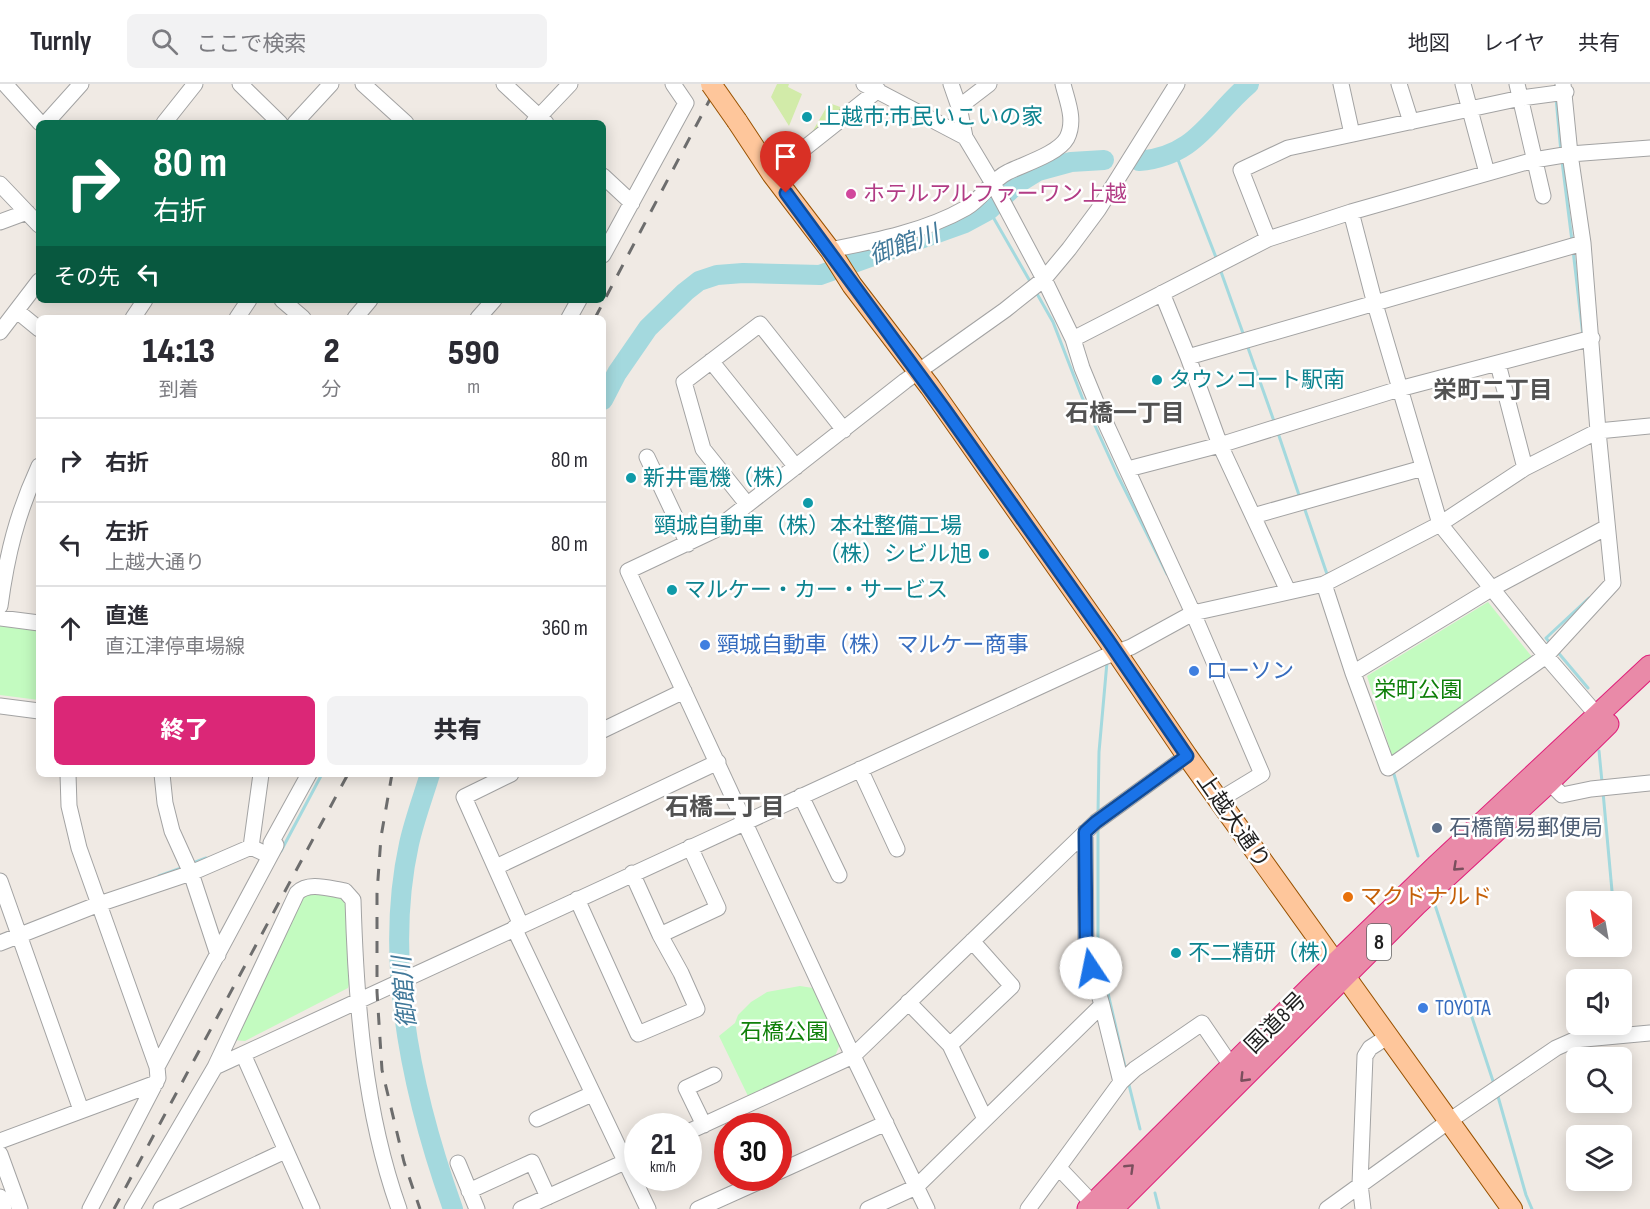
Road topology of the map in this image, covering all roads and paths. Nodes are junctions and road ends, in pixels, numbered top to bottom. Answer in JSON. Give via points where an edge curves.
{"nodes":[{"id":1,"x":5,"y":84,"type":"edge"},
{"id":2,"x":81,"y":84,"type":"edge"},
{"id":3,"x":195,"y":84,"type":"edge"},
{"id":4,"x":240,"y":84,"type":"edge"},
{"id":5,"x":331,"y":84,"type":"edge"},
{"id":6,"x":363,"y":84,"type":"edge"},
{"id":7,"x":504,"y":84,"type":"edge"},
{"id":8,"x":570,"y":84,"type":"edge"},
{"id":9,"x":673,"y":84,"type":"edge"},
{"id":10,"x":711,"y":84,"type":"edge"},
{"id":11,"x":951,"y":84,"type":"edge"},
{"id":12,"x":989,"y":84,"type":"edge"},
{"id":13,"x":1177,"y":84,"type":"edge"},
{"id":14,"x":1341,"y":84,"type":"edge"},
{"id":15,"x":1399,"y":84,"type":"edge"},
{"id":16,"x":1463,"y":84,"type":"edge"},
{"id":17,"x":1065,"y":86,"type":"edge"},
{"id":18,"x":871,"y":87,"type":"edge"},
{"id":19,"x":1564,"y":88,"type":"edge"},
{"id":20,"x":1519,"y":91,"type":"edge"},
{"id":21,"x":959,"y":107,"type":"junction"},
{"id":22,"x":1469,"y":109,"type":"junction"},
{"id":23,"x":37,"y":120,"type":"edge"},
{"id":24,"x":49,"y":120,"type":"edge"},
{"id":25,"x":166,"y":120,"type":"edge"},
{"id":26,"x":277,"y":120,"type":"edge"},
{"id":27,"x":298,"y":120,"type":"edge"},
{"id":28,"x":403,"y":120,"type":"edge"},
{"id":29,"x":538,"y":120,"type":"edge"},
{"id":30,"x":540,"y":120,"type":"edge"},
{"id":31,"x":1411,"y":122,"type":"junction"},
{"id":32,"x":1352,"y":134,"type":"junction"},
{"id":33,"x":965,"y":137,"type":"junction"},
{"id":34,"x":1650,"y":148,"type":"edge"},
{"id":35,"x":1570,"y":154,"type":"junction"},
{"id":36,"x":1534,"y":160,"type":"junction"},
{"id":37,"x":1487,"y":173,"type":"junction"},
{"id":38,"x":772,"y":174,"type":"junction"},
{"id":39,"x":606,"y":181,"type":"edge"},
{"id":40,"x":0,"y":184,"type":"edge"},
{"id":41,"x":994,"y":185,"type":"junction"},
{"id":42,"x":1543,"y":196,"type":"dead end"},
{"id":43,"x":632,"y":203,"type":"junction"},
{"id":44,"x":27,"y":212,"type":"junction"},
{"id":45,"x":1351,"y":212,"type":"junction"},
{"id":46,"x":0,"y":222,"type":"edge"},
{"id":47,"x":36,"y":222,"type":"edge"},
{"id":48,"x":1268,"y":239,"type":"junction"},
{"id":49,"x":1583,"y":243,"type":"junction"},
{"id":50,"x":606,"y":250,"type":"edge"},
{"id":51,"x":832,"y":253,"type":"junction"},
{"id":52,"x":1044,"y":279,"type":"junction"},
{"id":53,"x":36,"y":285,"type":"edge"},
{"id":54,"x":1162,"y":293,"type":"junction"},
{"id":55,"x":286,"y":303,"type":"edge"},
{"id":56,"x":368,"y":303,"type":"edge"},
{"id":57,"x":491,"y":303,"type":"edge"},
{"id":58,"x":1375,"y":304,"type":"junction"},
{"id":59,"x":17,"y":311,"type":"junction"},
{"id":60,"x":300,"y":315,"type":"edge"},
{"id":61,"x":358,"y":315,"type":"edge"},
{"id":62,"x":481,"y":315,"type":"edge"},
{"id":63,"x":36,"y":327,"type":"edge"},
{"id":64,"x":0,"y":332,"type":"edge"},
{"id":65,"x":1592,"y":338,"type":"junction"},
{"id":66,"x":1073,"y":339,"type":"junction"},
{"id":67,"x":1188,"y":357,"type":"junction"},
{"id":68,"x":711,"y":362,"type":"junction"},
{"id":69,"x":1498,"y":363,"type":"junction"},
{"id":70,"x":918,"y":372,"type":"junction"},
{"id":71,"x":1399,"y":389,"type":"junction"},
{"id":72,"x":1650,"y":426,"type":"edge"},
{"id":73,"x":844,"y":430,"type":"junction"},
{"id":74,"x":1598,"y":431,"type":"junction"},
{"id":75,"x":1220,"y":446,"type":"junction"},
{"id":76,"x":647,"y":457,"type":"dead end"},
{"id":77,"x":795,"y":467,"type":"junction"},
{"id":78,"x":1423,"y":468,"type":"junction"},
{"id":79,"x":1525,"y":468,"type":"junction"},
{"id":80,"x":1128,"y":469,"type":"junction"},
{"id":81,"x":36,"y":473,"type":"edge"},
{"id":82,"x":747,"y":504,"type":"junction"},
{"id":83,"x":1253,"y":516,"type":"junction"},
{"id":84,"x":1440,"y":524,"type":"junction"},
{"id":85,"x":1607,"y":527,"type":"junction"},
{"id":86,"x":688,"y":544,"type":"junction"},
{"id":87,"x":1324,"y":584,"type":"junction"},
{"id":88,"x":1491,"y":589,"type":"junction"},
{"id":89,"x":1288,"y":591,"type":"junction"},
{"id":90,"x":0,"y":606,"type":"edge"},
{"id":91,"x":1193,"y":613,"type":"junction"},
{"id":92,"x":0,"y":618,"type":"edge"},
{"id":93,"x":36,"y":623,"type":"edge"},
{"id":94,"x":1116,"y":651,"type":"junction"},
{"id":95,"x":1545,"y":656,"type":"junction"},
{"id":96,"x":1650,"y":666,"type":"edge"},
{"id":97,"x":1353,"y":673,"type":"junction"},
{"id":98,"x":1650,"y":680,"type":"edge"},
{"id":99,"x":684,"y":691,"type":"junction"},
{"id":100,"x":0,"y":706,"type":"edge"},
{"id":101,"x":36,"y":711,"type":"edge"},
{"id":102,"x":1597,"y":715,"type":"junction"},
{"id":103,"x":606,"y":729,"type":"edge"},
{"id":104,"x":1187,"y":756,"type":"junction"},
{"id":105,"x":718,"y":762,"type":"junction"},
{"id":106,"x":860,"y":769,"type":"junction"},
{"id":107,"x":68,"y":777,"type":"edge"},
{"id":108,"x":162,"y":777,"type":"edge"},
{"id":109,"x":261,"y":777,"type":"edge"},
{"id":110,"x":307,"y":777,"type":"edge"},
{"id":111,"x":506,"y":777,"type":"edge"},
{"id":112,"x":1549,"y":782,"type":"junction"},
{"id":113,"x":1650,"y":783,"type":"edge"},
{"id":114,"x":801,"y":796,"type":"junction"},
{"id":115,"x":1219,"y":800,"type":"junction"},
{"id":116,"x":746,"y":821,"type":"junction"},
{"id":117,"x":1085,"y":832,"type":"junction"},
{"id":118,"x":690,"y":847,"type":"junction"},
{"id":119,"x":251,"y":848,"type":"junction"},
{"id":120,"x":897,"y":849,"type":"dead end"},
{"id":121,"x":270,"y":856,"type":"junction"},
{"id":122,"x":496,"y":867,"type":"junction"},
{"id":123,"x":190,"y":873,"type":"junction"},
{"id":124,"x":632,"y":873,"type":"junction"},
{"id":125,"x":839,"y":875,"type":"dead end"},
{"id":126,"x":0,"y":881,"type":"edge"},
{"id":127,"x":577,"y":899,"type":"junction"},
{"id":128,"x":99,"y":904,"type":"junction"},
{"id":129,"x":517,"y":927,"type":"junction"},
{"id":130,"x":660,"y":935,"type":"junction"},
{"id":131,"x":20,"y":936,"type":"junction"},
{"id":132,"x":972,"y":941,"type":"junction"},
{"id":133,"x":0,"y":943,"type":"edge"},
{"id":134,"x":218,"y":954,"type":"junction"},
{"id":135,"x":1340,"y":971,"type":"junction"},
{"id":136,"x":359,"y":1000,"type":"junction"},
{"id":137,"x":908,"y":1002,"type":"junction"},
{"id":138,"x":1102,"y":1005,"type":"junction"},
{"id":139,"x":1650,"y":1033,"type":"edge"},
{"id":140,"x":1387,"y":1036,"type":"junction"},
{"id":141,"x":950,"y":1045,"type":"junction"},
{"id":142,"x":243,"y":1054,"type":"junction"},
{"id":143,"x":854,"y":1056,"type":"junction"},
{"id":144,"x":1232,"y":1066,"type":"junction"},
{"id":145,"x":157,"y":1067,"type":"junction"},
{"id":146,"x":215,"y":1067,"type":"junction"},
{"id":147,"x":714,"y":1075,"type":"dead end"},
{"id":148,"x":1127,"y":1076,"type":"junction"},
{"id":149,"x":156,"y":1083,"type":"junction"},
{"id":150,"x":592,"y":1094,"type":"junction"},
{"id":151,"x":81,"y":1110,"type":"junction"},
{"id":152,"x":537,"y":1119,"type":"dead end"},
{"id":153,"x":986,"y":1119,"type":"junction"},
{"id":154,"x":1449,"y":1120,"type":"junction"},
{"id":155,"x":886,"y":1123,"type":"junction"},
{"id":156,"x":704,"y":1125,"type":"joint"},
{"id":157,"x":0,"y":1141,"type":"edge"},
{"id":158,"x":624,"y":1146,"type":"edge"},
{"id":159,"x":285,"y":1151,"type":"junction"},
{"id":160,"x":0,"y":1154,"type":"edge"},
{"id":161,"x":459,"y":1163,"type":"dead end"},
{"id":162,"x":624,"y":1163,"type":"edge"},
{"id":163,"x":792,"y":1166,"type":"edge"},
{"id":164,"x":1059,"y":1168,"type":"junction"},
{"id":165,"x":1360,"y":1184,"type":"junction"},
{"id":166,"x":916,"y":1187,"type":"junction"},
{"id":167,"x":469,"y":1191,"type":"junction"},
{"id":168,"x":642,"y":1191,"type":"edge"},
{"id":169,"x":738,"y":1191,"type":"edge"},
{"id":170,"x":0,"y":1197,"type":"edge"},
{"id":171,"x":548,"y":1197,"type":"junction"},
{"id":172,"x":1098,"y":1208,"type":"edge"},
{"id":173,"x":4,"y":1209,"type":"edge"},
{"id":174,"x":20,"y":1209,"type":"edge"},
{"id":175,"x":90,"y":1209,"type":"edge"},
{"id":176,"x":132,"y":1209,"type":"edge"},
{"id":177,"x":161,"y":1209,"type":"edge"},
{"id":178,"x":312,"y":1209,"type":"edge"},
{"id":179,"x":399,"y":1209,"type":"edge"},
{"id":180,"x":477,"y":1209,"type":"edge"},
{"id":181,"x":521,"y":1209,"type":"edge"},
{"id":182,"x":648,"y":1209,"type":"edge"},
{"id":183,"x":698,"y":1209,"type":"edge"},
{"id":184,"x":868,"y":1209,"type":"edge"},
{"id":185,"x":927,"y":1209,"type":"edge"},
{"id":186,"x":1028,"y":1209,"type":"edge"},
{"id":187,"x":1327,"y":1209,"type":"edge"},
{"id":188,"x":1363,"y":1209,"type":"edge"},
{"id":189,"x":1512,"y":1209,"type":"edge"}],
"edges":[{"from":1,"to":23,"type":"street"},
{"from":2,"to":24,"type":"street"},
{"from":3,"to":25,"type":"street"},
{"from":4,"to":26,"type":"street"},
{"from":5,"to":27,"type":"street"},
{"from":6,"to":28,"type":"street"},
{"from":7,"to":29,"type":"street"},
{"from":8,"to":30,"type":"street"},
{"from":9,"to":43,"type":"street","via":[[686,103]]},
{"from":10,"to":38,"type":"main road","bridge":true},
{"from":11,"to":21,"type":"street"},
{"from":12,"to":21,"type":"street"},
{"from":13,"to":52,"type":"street","via":[[1098,210]]},
{"from":14,"to":32,"type":"street"},
{"from":15,"to":31,"type":"street"},
{"from":16,"to":22,"type":"street"},
{"from":17,"to":41,"type":"street","via":[[1071,114],[1067,139],[1058,148],[1005,173]]},
{"from":18,"to":33,"type":"street"},
{"from":18,"to":38,"type":"street"},
{"from":19,"to":20,"type":"street"},
{"from":19,"to":35,"type":"street"},
{"from":20,"to":22,"type":"street"},
{"from":20,"to":36,"type":"street"},
{"from":21,"to":33,"type":"street"},
{"from":22,"to":31,"type":"street"},
{"from":22,"to":37,"type":"street"},
{"from":31,"to":32,"type":"street"},
{"from":32,"to":48,"type":"street","via":[[1288,148],[1242,170]]},
{"from":33,"to":41,"type":"street"},
{"from":34,"to":35,"type":"street"},
{"from":35,"to":36,"type":"street"},
{"from":35,"to":49,"type":"street"},
{"from":36,"to":37,"type":"street"},
{"from":36,"to":42,"type":"street"},
{"from":37,"to":45,"type":"street"},
{"from":38,"to":51,"type":"main road"},
{"from":39,"to":43,"type":"street"},
{"from":40,"to":44,"type":"street"},
{"from":41,"to":51,"type":"street","via":[[960,211],[903,233]]},
{"from":41,"to":52,"type":"street"},
{"from":43,"to":50,"type":"street"},
{"from":44,"to":46,"type":"street"},
{"from":44,"to":47,"type":"street"},
{"from":45,"to":48,"type":"street"},
{"from":45,"to":58,"type":"street"},
{"from":48,"to":54,"type":"street"},
{"from":49,"to":58,"type":"street"},
{"from":49,"to":65,"type":"street"},
{"from":51,"to":70,"type":"main road","name":"上越大通り"},
{"from":52,"to":66,"type":"street"},
{"from":52,"to":70,"type":"street"},
{"from":53,"to":59,"type":"street"},
{"from":54,"to":66,"type":"street"},
{"from":54,"to":67,"type":"street"},
{"from":55,"to":60,"type":"street"},
{"from":56,"to":61,"type":"street"},
{"from":57,"to":62,"type":"street"},
{"from":58,"to":67,"type":"street"},
{"from":58,"to":71,"type":"street"},
{"from":59,"to":63,"type":"street"},
{"from":59,"to":64,"type":"street"},
{"from":65,"to":69,"type":"street"},
{"from":65,"to":74,"type":"street"},
{"from":66,"to":80,"type":"street","via":[[1089,385]]},
{"from":67,"to":75,"type":"street"},
{"from":68,"to":73,"type":"street","via":[[760,324]]},
{"from":68,"to":77,"type":"street"},
{"from":68,"to":82,"type":"street","via":[[684,382],[703,449]]},
{"from":69,"to":71,"type":"street"},
{"from":69,"to":79,"type":"street"},
{"from":70,"to":73,"type":"street"},
{"from":70,"to":94,"type":"main road","name":"上越大通り"},
{"from":71,"to":75,"type":"street"},
{"from":71,"to":78,"type":"street"},
{"from":72,"to":74,"type":"street"},
{"from":73,"to":77,"type":"street"},
{"from":74,"to":79,"type":"street"},
{"from":74,"to":85,"type":"street"},
{"from":75,"to":80,"type":"street"},
{"from":75,"to":83,"type":"street"},
{"from":76,"to":86,"type":"street"},
{"from":77,"to":82,"type":"street"},
{"from":78,"to":83,"type":"street"},
{"from":78,"to":84,"type":"street"},
{"from":79,"to":84,"type":"street"},
{"from":80,"to":91,"type":"street"},
{"from":81,"to":90,"type":"street","via":[[10,545]]},
{"from":82,"to":86,"type":"street","via":[[715,530]]},
{"from":83,"to":89,"type":"street"},
{"from":84,"to":87,"type":"street"},
{"from":84,"to":88,"type":"street"},
{"from":85,"to":88,"type":"street"},
{"from":85,"to":95,"type":"street","via":[[1612,583]]},
{"from":86,"to":99,"type":"street","via":[[628,571]]},
{"from":87,"to":89,"type":"street"},
{"from":87,"to":97,"type":"street"},
{"from":88,"to":95,"type":"street"},
{"from":88,"to":97,"type":"street"},
{"from":89,"to":91,"type":"street"},
{"from":91,"to":94,"type":"street","via":[[1131,647]]},
{"from":91,"to":115,"type":"street","via":[[1262,774]]},
{"from":92,"to":93,"type":"street"},
{"from":94,"to":104,"type":"main road","name":"上越大通り"},
{"from":94,"to":106,"type":"street"},
{"from":95,"to":97,"type":"street","via":[[1388,768]]},
{"from":95,"to":102,"type":"street"},
{"from":96,"to":102,"type":"highway","name":"国道8号","number":"8"},
{"from":98,"to":112,"type":"highway","name":"国道8号","number":"8"},
{"from":99,"to":103,"type":"street"},
{"from":99,"to":105,"type":"street"},
{"from":100,"to":101,"type":"street"},
{"from":102,"to":135,"type":"highway","name":"国道8号","number":"8"},
{"from":104,"to":115,"type":"main road","name":"上越大通り"},
{"from":104,"to":117,"type":"street"},
{"from":105,"to":116,"type":"street"},
{"from":105,"to":122,"type":"street"},
{"from":106,"to":114,"type":"street"},
{"from":106,"to":120,"type":"street"},
{"from":107,"to":128,"type":"street","via":[[73,824]]},
{"from":108,"to":123,"type":"street","via":[[172,831]]},
{"from":109,"to":119,"type":"street"},
{"from":110,"to":121,"type":"street","via":[[271,843],[276,845]]},
{"from":111,"to":122,"type":"street","via":[[464,797]]},
{"from":112,"to":113,"type":"street","via":[[1562,795]]},
{"from":112,"to":135,"type":"highway","name":"国道8号","number":"8","one_way":true},
{"from":114,"to":116,"type":"street"},
{"from":114,"to":125,"type":"street"},
{"from":115,"to":135,"type":"main road","name":"上越大通り"},
{"from":116,"to":118,"type":"street"},
{"from":116,"to":143,"type":"street"},
{"from":117,"to":132,"type":"street"},
{"from":117,"to":138,"type":"street","via":[[1086,949]]},
{"from":118,"to":124,"type":"street"},
{"from":118,"to":130,"type":"street","via":[[718,908]]},
{"from":119,"to":121,"type":"street"},
{"from":119,"to":123,"type":"street"},
{"from":121,"to":134,"type":"street"},
{"from":122,"to":129,"type":"street"},
{"from":123,"to":128,"type":"street"},
{"from":123,"to":134,"type":"street"},
{"from":124,"to":127,"type":"street"},
{"from":124,"to":130,"type":"street"},
{"from":126,"to":131,"type":"street"},
{"from":127,"to":129,"type":"street"},
{"from":127,"to":130,"type":"street","via":[[638,1034],[697,1009]]},
{"from":128,"to":131,"type":"street"},
{"from":128,"to":145,"type":"street"},
{"from":129,"to":136,"type":"street"},
{"from":129,"to":150,"type":"street"},
{"from":131,"to":133,"type":"street"},
{"from":131,"to":151,"type":"street"},
{"from":132,"to":137,"type":"street"},
{"from":132,"to":141,"type":"street","via":[[1012,986]]},
{"from":134,"to":145,"type":"street"},
{"from":135,"to":140,"type":"main road","name":"上越大通り"},
{"from":135,"to":144,"type":"highway","name":"国道8号","number":"8"},
{"from":135,"to":172,"type":"highway","name":"国道8号","number":"8","one_way":true,"via":[[1326,994]]},
{"from":136,"to":142,"type":"street"},
{"from":136,"to":146,"type":"street","via":[[353,900],[345,891],[305,887],[295,898]]},
{"from":136,"to":179,"type":"street","via":[[368,1087],[380,1151]]},
{"from":137,"to":141,"type":"street"},
{"from":137,"to":143,"type":"street"},
{"from":138,"to":148,"type":"street"},
{"from":138,"to":153,"type":"street"},
{"from":139,"to":154,"type":"street","via":[[1574,1040],[1556,1047]]},
{"from":140,"to":154,"type":"main road","name":"上越大通り"},
{"from":140,"to":165,"type":"street","via":[[1365,1056]]},
{"from":141,"to":153,"type":"street"},
{"from":142,"to":146,"type":"street"},
{"from":142,"to":159,"type":"street"},
{"from":143,"to":155,"type":"street"},
{"from":143,"to":156,"type":"street"},
{"from":144,"to":148,"type":"street","via":[[1202,1023]]},
{"from":172,"to":144,"type":"highway","name":"国道8号","number":"8","one_way":true},
{"from":145,"to":149,"type":"street"},
{"from":146,"to":176,"type":"street"},
{"from":147,"to":156,"type":"street","via":[[686,1088]]},
{"from":148,"to":164,"type":"street"},
{"from":149,"to":151,"type":"street"},
{"from":149,"to":175,"type":"street"},
{"from":150,"to":152,"type":"street"},
{"from":150,"to":158,"type":"street"},
{"from":151,"to":157,"type":"street"},
{"from":153,"to":166,"type":"street"},
{"from":154,"to":165,"type":"street"},
{"from":154,"to":189,"type":"main road","name":"上越大通り"},
{"from":155,"to":163,"type":"street"},
{"from":155,"to":166,"type":"street"},
{"from":159,"to":177,"type":"street"},
{"from":159,"to":178,"type":"street"},
{"from":160,"to":174,"type":"street"},
{"from":161,"to":167,"type":"street"},
{"from":162,"to":171,"type":"street"},
{"from":164,"to":172,"type":"street"},
{"from":164,"to":186,"type":"street"},
{"from":165,"to":187,"type":"street"},
{"from":165,"to":188,"type":"street"},
{"from":166,"to":184,"type":"street"},
{"from":166,"to":185,"type":"street"},
{"from":167,"to":171,"type":"street","via":[[532,1162]]},
{"from":167,"to":180,"type":"street"},
{"from":168,"to":182,"type":"street"},
{"from":169,"to":183,"type":"street"},
{"from":170,"to":173,"type":"street"},
{"from":171,"to":181,"type":"street"}]}
